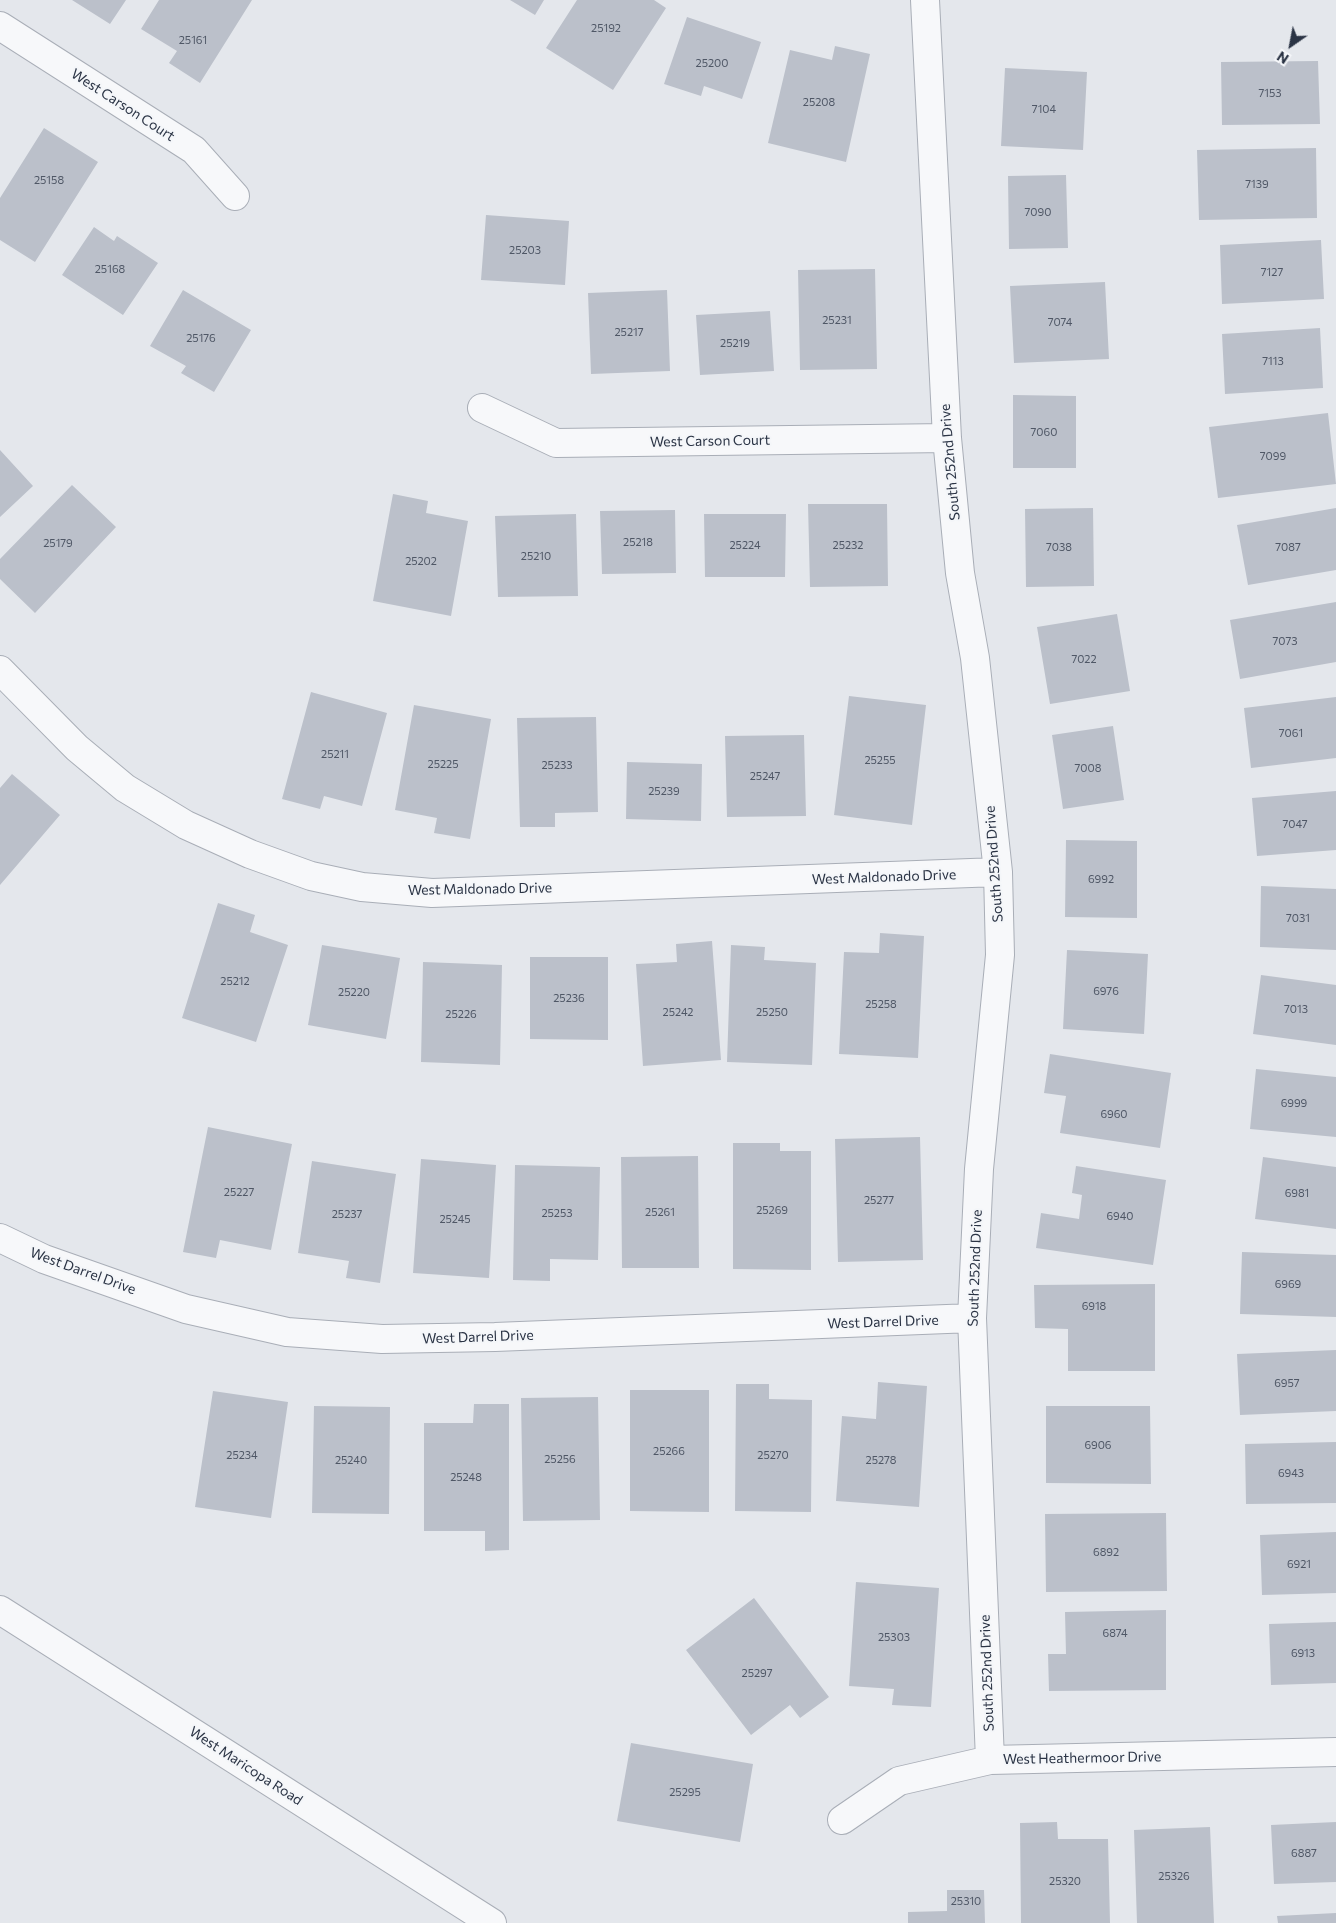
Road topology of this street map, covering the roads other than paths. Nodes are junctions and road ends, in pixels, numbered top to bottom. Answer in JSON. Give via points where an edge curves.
{"nodes":[{"id":1,"x":925,"y":0,"type":"edge"},
{"id":2,"x":0,"y":26,"type":"edge"},
{"id":3,"x":235,"y":196,"type":"dead end"},
{"id":4,"x":482,"y":408,"type":"dead end"},
{"id":5,"x":947,"y":438,"type":"junction"},
{"id":6,"x":0,"y":670,"type":"edge"},
{"id":7,"x":998,"y":872,"type":"junction"},
{"id":8,"x":0,"y":1238,"type":"edge"},
{"id":9,"x":972,"y":1318,"type":"junction"},
{"id":10,"x":0,"y":1610,"type":"edge"},
{"id":11,"x":1336,"y":1752,"type":"edge"},
{"id":12,"x":990,"y":1760,"type":"junction"},
{"id":13,"x":842,"y":1820,"type":"dead end"},
{"id":14,"x":492,"y":1923,"type":"edge"}],
"edges":[{"from":1,"to":5,"type":"street","name":"South 252nd Drive"},
{"from":2,"to":3,"type":"street","name":"West Carson Court","via":[[194,150]]},
{"from":4,"to":5,"type":"street","name":"West Carson Court","via":[[556,443]]},
{"from":5,"to":7,"type":"street","name":"South 252nd Drive","via":[[960,573],[975,658]]},
{"from":6,"to":7,"type":"street","name":"West Maldonado Drive","via":[[77,748],[125,788],[178,820],[250,854],[311,876],[362,887],[432,893]]},
{"from":7,"to":9,"type":"street","name":"South 252nd Drive","via":[[1000,956],[979,1169]]},
{"from":8,"to":9,"type":"street","name":"West Darrel Drive","via":[[44,1258],[186,1309],[287,1332],[401,1339]]},
{"from":9,"to":12,"type":"street","name":"South 252nd Drive"},
{"from":10,"to":14,"type":"street","name":"West Maricopa Road"},
{"from":11,"to":12,"type":"street","name":"West Heathermoor Drive"},
{"from":12,"to":13,"type":"street","name":"West Heathermoor Drive","via":[[899,1781]]}]}
